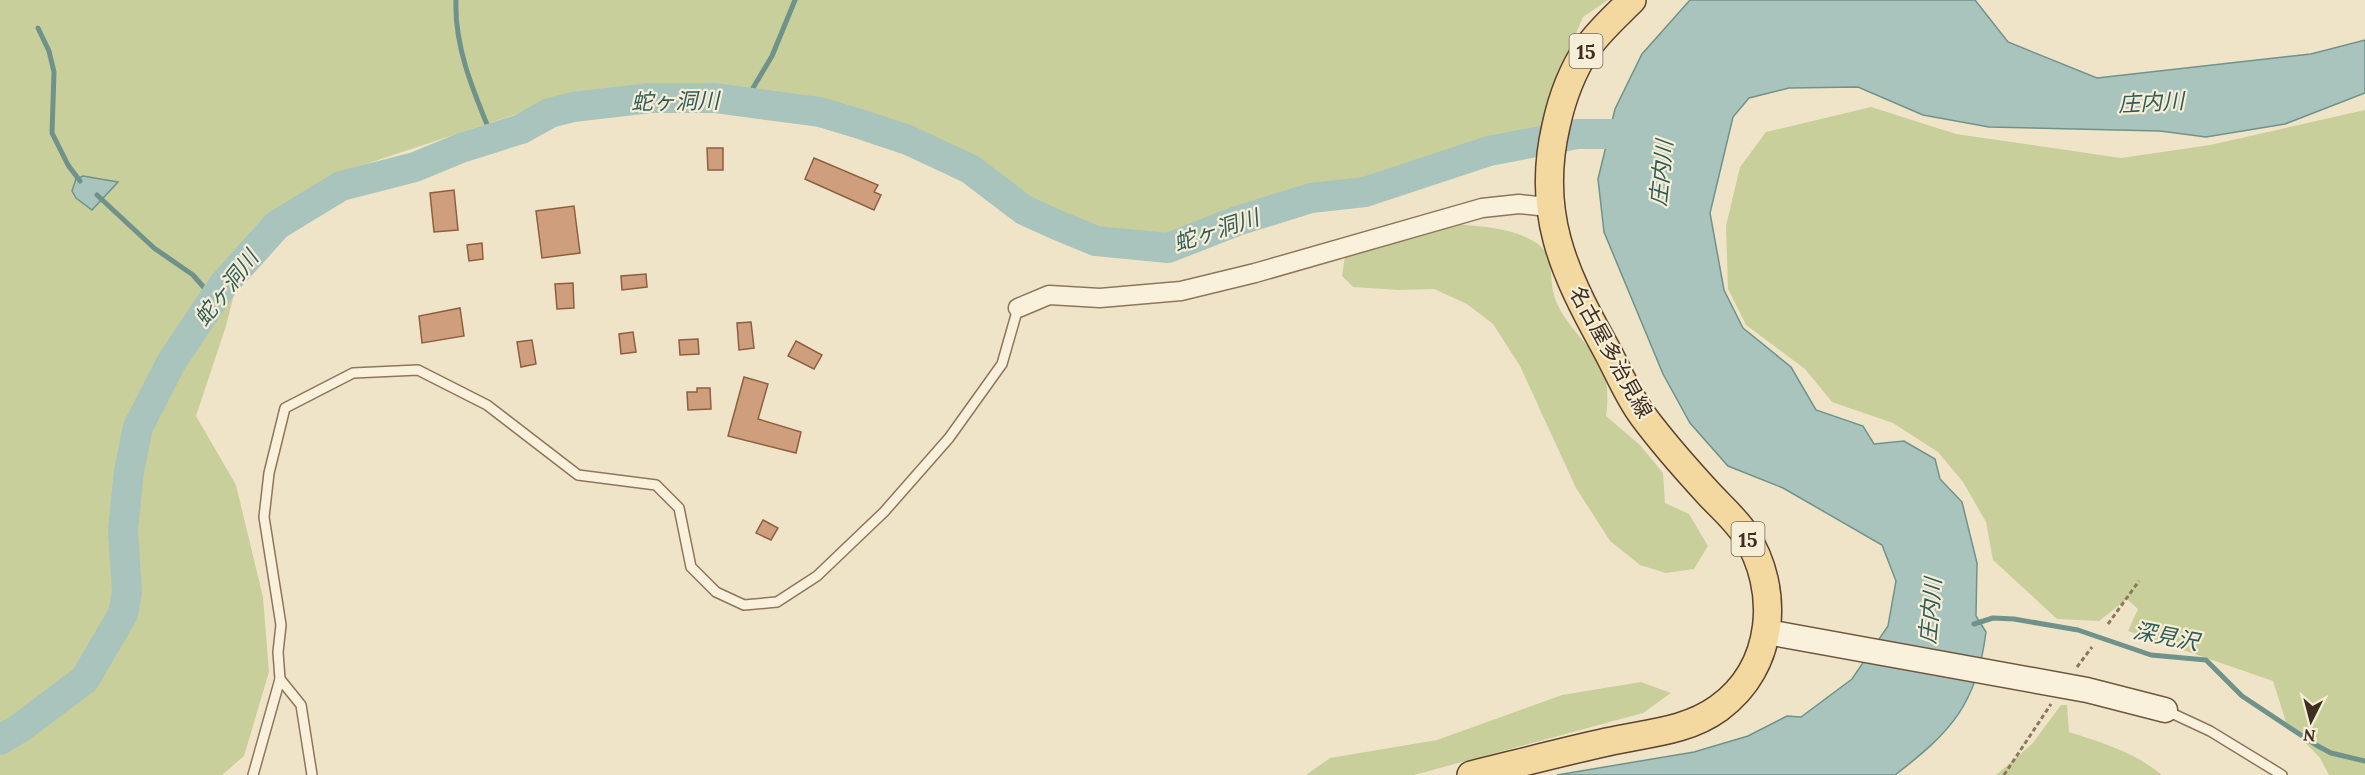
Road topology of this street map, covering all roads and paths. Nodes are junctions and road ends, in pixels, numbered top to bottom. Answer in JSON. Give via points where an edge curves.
{"nodes":[{"id":1,"x":1632,"y":0,"type":"edge"},
{"id":2,"x":1548,"y":207,"type":"junction"},
{"id":3,"x":1018,"y":308,"type":"joint"},
{"id":4,"x":2139,"y":581,"type":"dead end"},
{"id":5,"x":2109,"y":624,"type":"dead end"},
{"id":6,"x":1767,"y":632,"type":"junction"},
{"id":7,"x":2092,"y":647,"type":"dead end"},
{"id":8,"x":2075,"y":670,"type":"dead end"},
{"id":9,"x":279,"y":679,"type":"junction"},
{"id":10,"x":2054,"y":692,"type":"junction"},
{"id":11,"x":2165,"y":710,"type":"joint"},
{"id":12,"x":253,"y":775,"type":"edge"},
{"id":13,"x":312,"y":775,"type":"edge"},
{"id":14,"x":1471,"y":775,"type":"edge"},
{"id":15,"x":2004,"y":775,"type":"edge"},
{"id":16,"x":2282,"y":775,"type":"edge"}],
"edges":[{"from":1,"to":2,"type":"main road","name":"名古屋多治見線","number":"15","via":[[1589,46],[1570,79],[1550,153]]},
{"from":2,"to":3,"type":"street","via":[[1519,204],[1482,208],[1181,291],[1100,298],[1049,295]]},
{"from":2,"to":6,"type":"main road","name":"名古屋多治見線","number":"15","via":[[1577,298],[1641,414],[1744,532],[1755,552],[1766,587]]},
{"from":3,"to":9,"type":"lane","via":[[1002,364],[950,438],[884,512],[817,576],[777,602],[744,605],[716,592],[691,567],[679,508],[656,485],[578,475],[487,405],[418,370],[353,373],[285,408],[269,473],[264,517],[281,625]]},
{"from":4,"to":5,"type":"path"},
{"from":6,"to":10,"type":"street"},
{"from":6,"to":14,"type":"main road","name":"名古屋多治見線","number":"15","via":[[1744,682],[1718,708],[1695,722]]},
{"from":7,"to":8,"type":"path"},
{"from":9,"to":12,"type":"lane"},
{"from":9,"to":13,"type":"lane","via":[[301,705]]},
{"from":10,"to":11,"type":"street","via":[[2120,697]]},
{"from":10,"to":15,"type":"path"},
{"from":11,"to":16,"type":"lane","via":[[2210,730]]}]}
